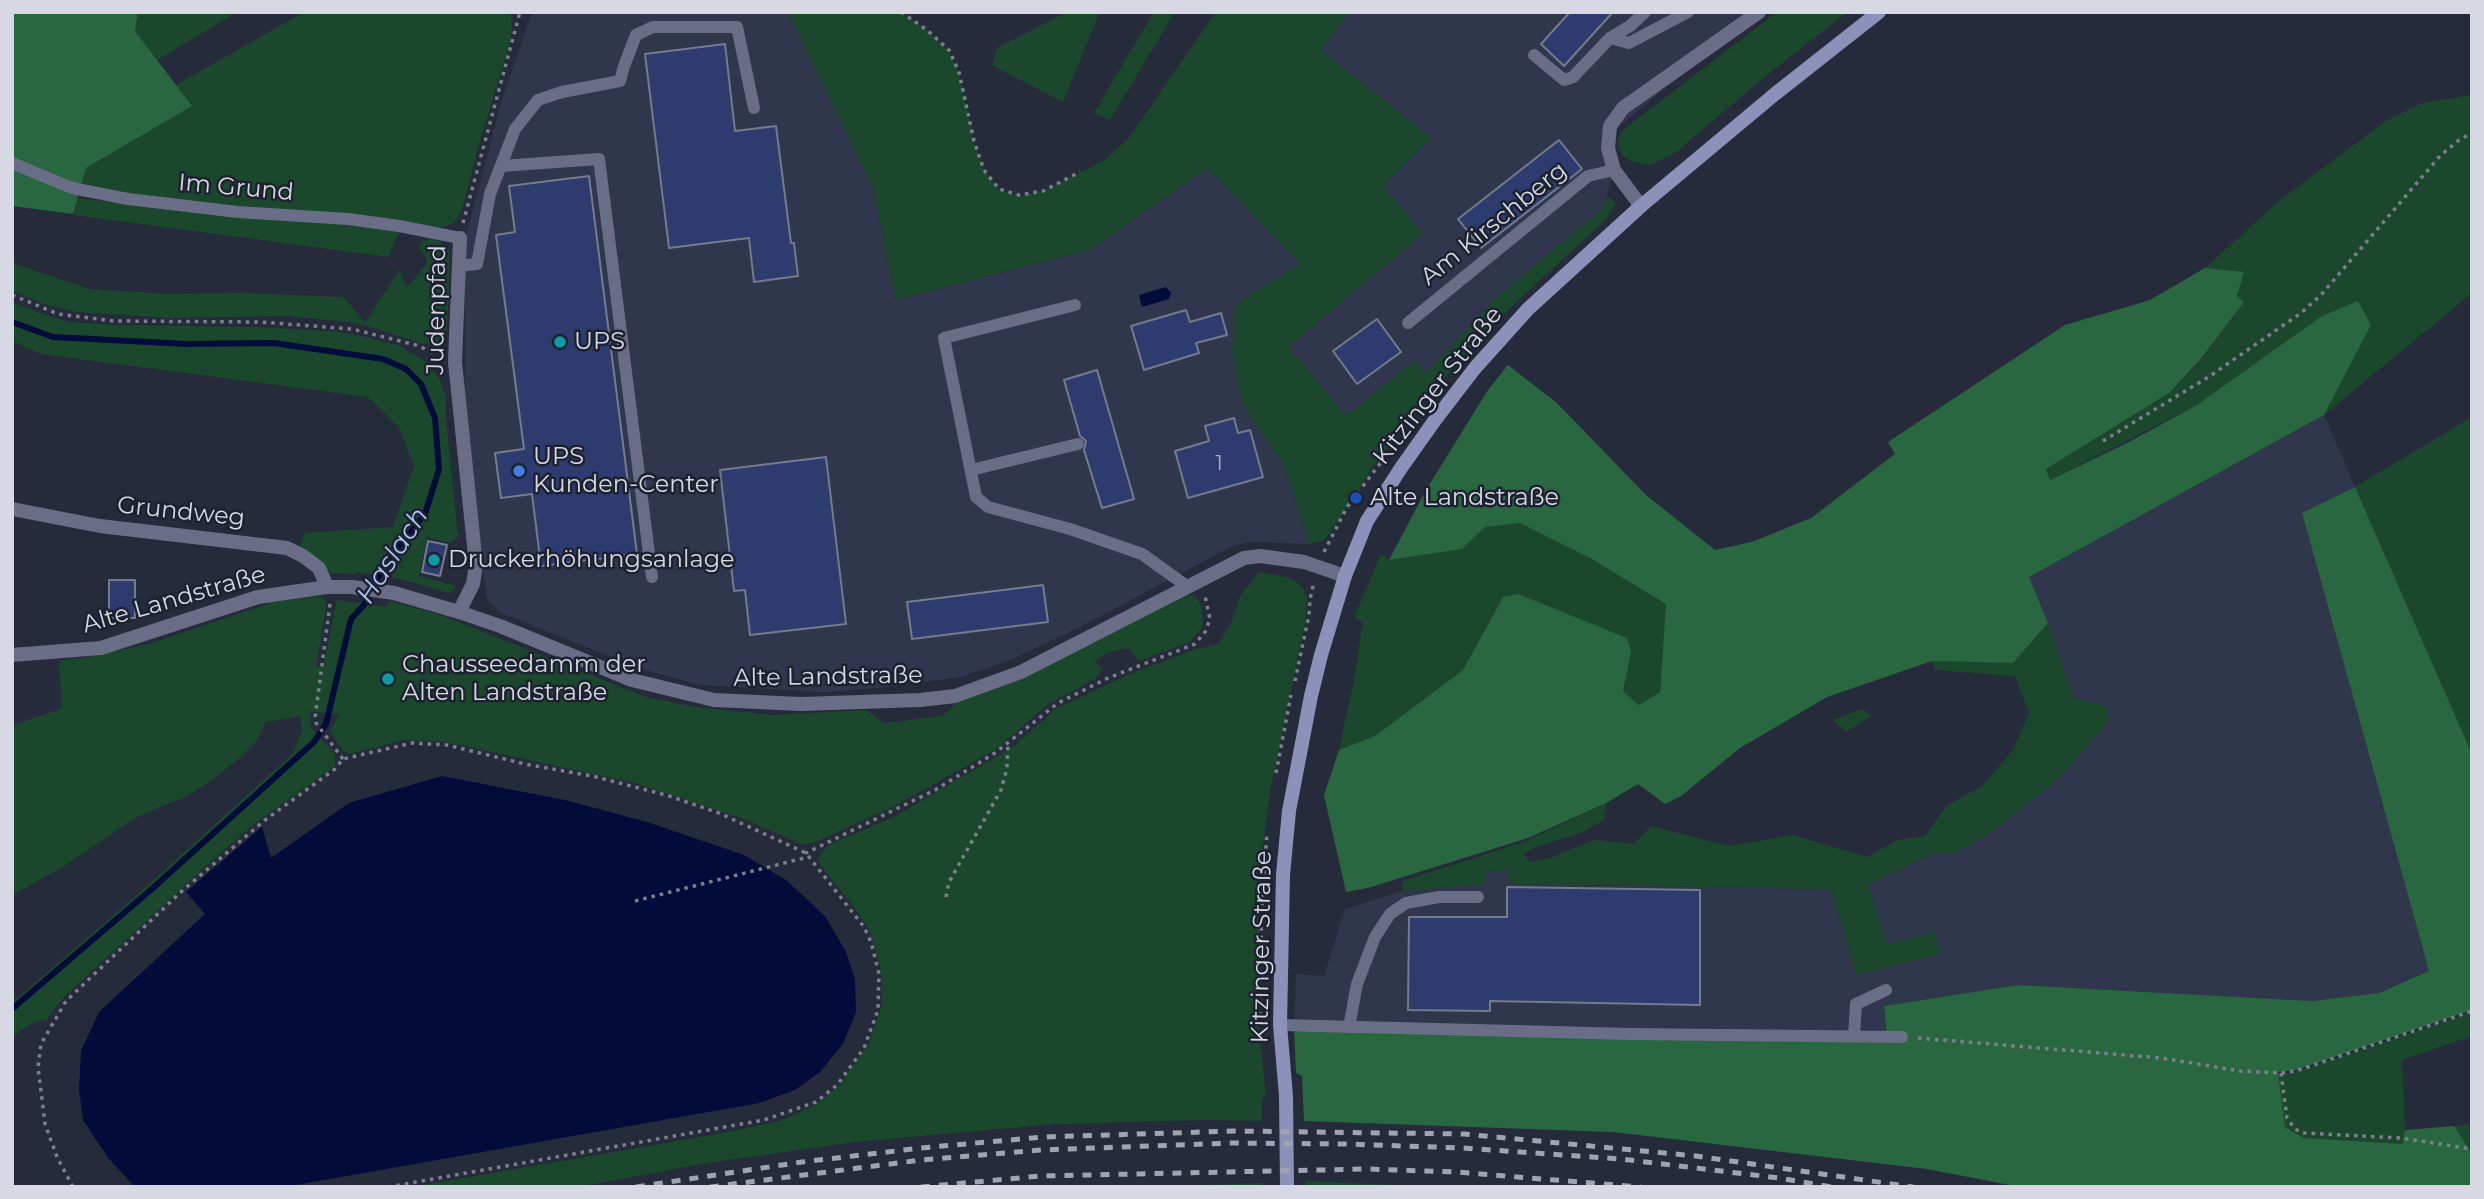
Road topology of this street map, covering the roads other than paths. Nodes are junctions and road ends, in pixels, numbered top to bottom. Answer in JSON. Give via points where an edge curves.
{"nodes":[{"id":1,"x":1645,"y":12,"type":"edge"},
{"id":2,"x":1688,"y":12,"type":"edge"},
{"id":3,"x":1759,"y":12,"type":"edge"},
{"id":4,"x":1879,"y":12,"type":"edge"},
{"id":5,"x":1610,"y":38,"type":"junction"},
{"id":6,"x":1534,"y":55,"type":"dead end"},
{"id":7,"x":754,"y":108,"type":"dead end"},
{"id":8,"x":12,"y":163,"type":"edge"},
{"id":9,"x":501,"y":166,"type":"junction"},
{"id":10,"x":1614,"y":170,"type":"junction"},
{"id":11,"x":1641,"y":206,"type":"junction"},
{"id":12,"x":460,"y":238,"type":"joint"},
{"id":13,"x":459,"y":266,"type":"junction"},
{"id":14,"x":1075,"y":305,"type":"dead end"},
{"id":15,"x":1408,"y":323,"type":"dead end"},
{"id":16,"x":1078,"y":444,"type":"dead end"},
{"id":17,"x":971,"y":470,"type":"junction"},
{"id":18,"x":12,"y":509,"type":"edge"},
{"id":19,"x":1345,"y":576,"type":"junction"},
{"id":20,"x":652,"y":577,"type":"dead end"},
{"id":21,"x":1194,"y":584,"type":"junction"},
{"id":22,"x":327,"y":587,"type":"junction"},
{"id":23,"x":459,"y":612,"type":"junction"},
{"id":24,"x":12,"y":655,"type":"edge"},
{"id":25,"x":1478,"y":897,"type":"dead end"},
{"id":26,"x":1886,"y":990,"type":"dead end"},
{"id":27,"x":1280,"y":1025,"type":"junction"},
{"id":28,"x":1349,"y":1027,"type":"junction"},
{"id":29,"x":1854,"y":1036,"type":"junction"},
{"id":30,"x":1902,"y":1037,"type":"road end"},
{"id":31,"x":1287,"y":1187,"type":"edge"}],
"edges":[{"from":1,"to":5,"type":"lane"},
{"from":2,"to":5,"type":"lane","via":[[1629,43]]},
{"from":3,"to":10,"type":"street","via":[[1623,108],[1610,126],[1608,148]]},
{"from":4,"to":11,"type":"street","name":"Kitzinger Straße"},
{"from":5,"to":6,"type":"lane","via":[[1573,77],[1564,80]]},
{"from":7,"to":9,"type":"lane","via":[[737,27],[653,27],[636,35],[620,82],[538,100],[515,129]]},
{"from":8,"to":12,"type":"lane","name":"Im Grund","via":[[72,188],[128,199],[348,219]]},
{"from":9,"to":13,"type":"lane","via":[[490,194],[477,264]]},
{"from":9,"to":20,"type":"lane","via":[[599,159]]},
{"from":10,"to":11,"type":"street"},
{"from":10,"to":15,"type":"lane","name":"Am Kirschberg","via":[[1588,176]]},
{"from":11,"to":19,"type":"street","name":"Kitzinger Straße","via":[[1528,309],[1475,368],[1367,522]]},
{"from":12,"to":13,"type":"street","name":"Judenpfad"},
{"from":13,"to":23,"type":"street","name":"Judenpfad","via":[[455,362],[476,565],[473,584]]},
{"from":14,"to":17,"type":"lane","via":[[944,338]]},
{"from":16,"to":17,"type":"lane"},
{"from":17,"to":21,"type":"lane","via":[[976,497],[988,508],[1142,554]]},
{"from":18,"to":22,"type":"street","name":"Grundweg","via":[[100,526],[287,548],[318,568]]},
{"from":19,"to":21,"type":"street","name":"Alte Landstraße","via":[[1304,562],[1260,556],[1244,558]]},
{"from":19,"to":27,"type":"street","name":"Kitzinger Straße","via":[[1311,696],[1289,811]]},
{"from":21,"to":23,"type":"street","name":"Alte Landstraße","via":[[1021,672],[955,696],[907,701],[801,704],[713,700],[632,680]]},
{"from":22,"to":23,"type":"street","name":"Alte Landstraße","via":[[394,593]]},
{"from":22,"to":24,"type":"street","name":"Alte Landstraße","via":[[258,597],[101,648]]},
{"from":25,"to":28,"type":"lane","via":[[1406,903],[1390,914],[1357,984]]},
{"from":26,"to":29,"type":"lane","via":[[1852,1000]]},
{"from":27,"to":28,"type":"lane"},
{"from":27,"to":31,"type":"street","name":"Kitzinger Straße"},
{"from":28,"to":29,"type":"lane"},
{"from":29,"to":30,"type":"lane"}]}
